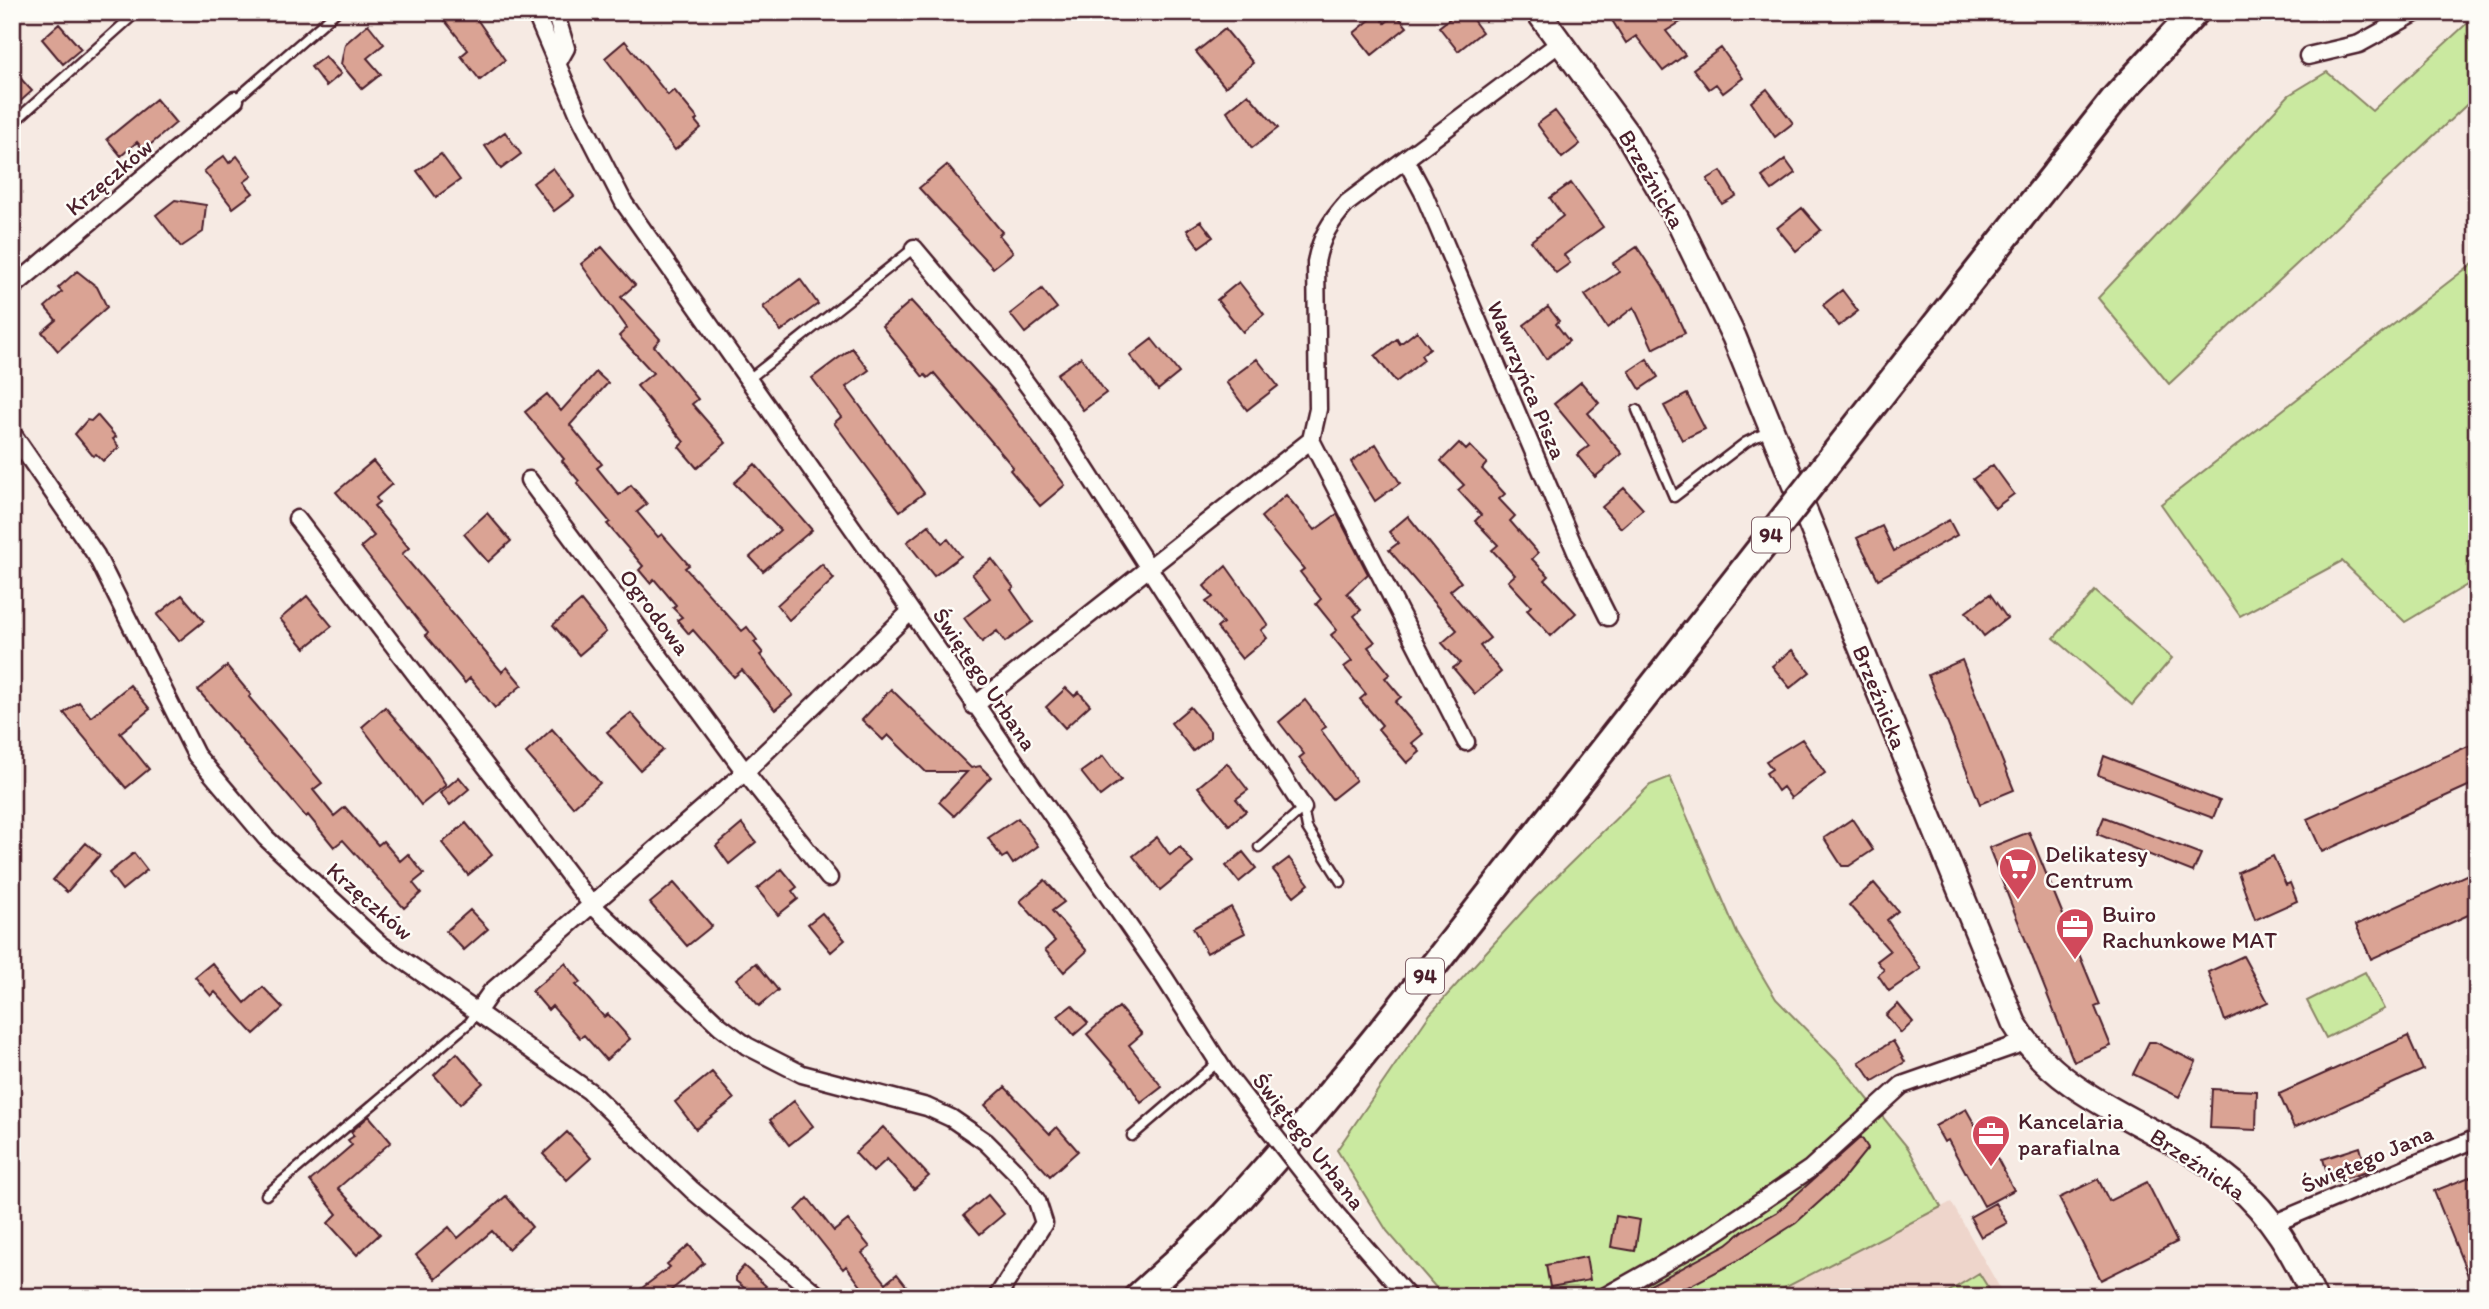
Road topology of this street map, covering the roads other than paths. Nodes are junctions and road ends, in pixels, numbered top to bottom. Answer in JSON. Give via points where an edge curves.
{"nodes":[{"id":1,"x":137,"y":12,"type":"edge"},
{"id":2,"x":336,"y":12,"type":"edge"},
{"id":3,"x":536,"y":12,"type":"edge"},
{"id":4,"x":555,"y":12,"type":"edge"},
{"id":5,"x":1538,"y":12,"type":"edge"},
{"id":6,"x":2195,"y":12,"type":"edge"},
{"id":7,"x":2417,"y":12,"type":"edge"},
{"id":8,"x":1561,"y":42,"type":"junction"},
{"id":9,"x":2308,"y":56,"type":"dead end"},
{"id":10,"x":557,"y":64,"type":"junction"},
{"id":11,"x":235,"y":100,"type":"joint"},
{"id":12,"x":12,"y":124,"type":"edge"},
{"id":13,"x":1406,"y":160,"type":"junction"},
{"id":14,"x":914,"y":248,"type":"joint"},
{"id":15,"x":12,"y":288,"type":"edge"},
{"id":16,"x":749,"y":379,"type":"junction"},
{"id":17,"x":1637,"y":410,"type":"dead end"},
{"id":18,"x":1771,"y":430,"type":"junction"},
{"id":19,"x":12,"y":433,"type":"edge"},
{"id":20,"x":1311,"y":440,"type":"junction"},
{"id":21,"x":529,"y":480,"type":"dead end"},
{"id":22,"x":297,"y":519,"type":"dead end"},
{"id":23,"x":1148,"y":567,"type":"junction"},
{"id":24,"x":911,"y":611,"type":"junction"},
{"id":25,"x":1608,"y":617,"type":"dead end"},
{"id":26,"x":974,"y":706,"type":"junction"},
{"id":27,"x":1466,"y":742,"type":"dead end"},
{"id":28,"x":745,"y":772,"type":"junction"},
{"id":29,"x":1303,"y":808,"type":"junction"},
{"id":30,"x":1259,"y":847,"type":"dead end"},
{"id":31,"x":829,"y":878,"type":"dead end"},
{"id":32,"x":1341,"y":882,"type":"dead end"},
{"id":33,"x":591,"y":904,"type":"junction"},
{"id":34,"x":477,"y":1012,"type":"junction"},
{"id":35,"x":2025,"y":1042,"type":"junction"},
{"id":36,"x":1222,"y":1068,"type":"junction"},
{"id":37,"x":1132,"y":1136,"type":"dead end"},
{"id":38,"x":2477,"y":1138,"type":"edge"},
{"id":39,"x":266,"y":1195,"type":"dead end"},
{"id":40,"x":2275,"y":1223,"type":"junction"},
{"id":41,"x":820,"y":1297,"type":"edge"},
{"id":42,"x":997,"y":1297,"type":"edge"},
{"id":43,"x":1138,"y":1297,"type":"edge"},
{"id":44,"x":1408,"y":1297,"type":"edge"},
{"id":45,"x":1604,"y":1297,"type":"edge"},
{"id":46,"x":2314,"y":1297,"type":"edge"}],
"edges":[{"from":1,"to":12,"type":"lane"},
{"from":2,"to":11,"type":"lane"},
{"from":3,"to":10,"type":"street","name":"Świętego Urbana"},
{"from":4,"to":10,"type":"street","via":[[566,48]]},
{"from":5,"to":8,"type":"street","name":"Brzeźnicka"},
{"from":6,"to":43,"type":"main road","number":"94","bridge":true,"via":[[2116,97],[1403,1004],[1229,1210]]},
{"from":7,"to":9,"type":"street","via":[[2359,44]]},
{"from":8,"to":13,"type":"street"},
{"from":8,"to":18,"type":"street","name":"Brzeźnicka","via":[[1628,134],[1677,219],[1734,337]]},
{"from":10,"to":16,"type":"street","name":"Świętego Urbana","via":[[624,203]]},
{"from":11,"to":15,"type":"street","name":"Krzęczków"},
{"from":13,"to":20,"type":"street","via":[[1347,203],[1329,222],[1320,242],[1316,262],[1318,409]]},
{"from":13,"to":25,"type":"street","name":"Wawrzyńca Pisza"},
{"from":14,"to":16,"type":"lane"},
{"from":14,"to":23,"type":"street","via":[[1057,425]]},
{"from":16,"to":24,"type":"street","name":"Świętego Urbana"},
{"from":17,"to":18,"type":"lane","via":[[1674,497],[1746,442]]},
{"from":18,"to":35,"type":"street","name":"Brzeźnicka"},
{"from":19,"to":34,"type":"street","name":"Krzęczków","via":[[96,555],[170,709],[204,765],[266,838],[327,897],[379,943]]},
{"from":20,"to":23,"type":"street"},
{"from":20,"to":27,"type":"street"},
{"from":21,"to":28,"type":"street","name":"Ogrodowa"},
{"from":22,"to":33,"type":"street"},
{"from":23,"to":26,"type":"street"},
{"from":23,"to":29,"type":"street"},
{"from":24,"to":26,"type":"street","name":"Świętego Urbana"},
{"from":24,"to":28,"type":"street"},
{"from":26,"to":36,"type":"street","name":"Świętego Urbana","via":[[1164,976]]},
{"from":28,"to":31,"type":"street","name":"Ogrodowa"},
{"from":28,"to":33,"type":"street"},
{"from":29,"to":30,"type":"lane"},
{"from":29,"to":32,"type":"lane","via":[[1307,828]]},
{"from":33,"to":34,"type":"street","via":[[491,992]]},
{"from":33,"to":42,"type":"street","via":[[720,1026],[767,1057],[825,1082],[926,1107],[986,1142],[1017,1173],[1037,1202],[1044,1223]]},
{"from":34,"to":39,"type":"lane"},
{"from":34,"to":41,"type":"street","name":"Krzęczków","via":[[589,1091],[692,1190]]},
{"from":35,"to":40,"type":"street","name":"Brzeźnicka","via":[[2073,1086],[2234,1183]]},
{"from":35,"to":45,"type":"street","via":[[1902,1085],[1810,1169],[1705,1240]]},
{"from":36,"to":37,"type":"lane"},
{"from":36,"to":44,"type":"street","name":"Świętego Urbana","bridge":true,"via":[[1335,1213]]},
{"from":38,"to":40,"type":"street","name":"Świętego Jana"},
{"from":40,"to":46,"type":"street","name":"Brzeźnicka"}]}
